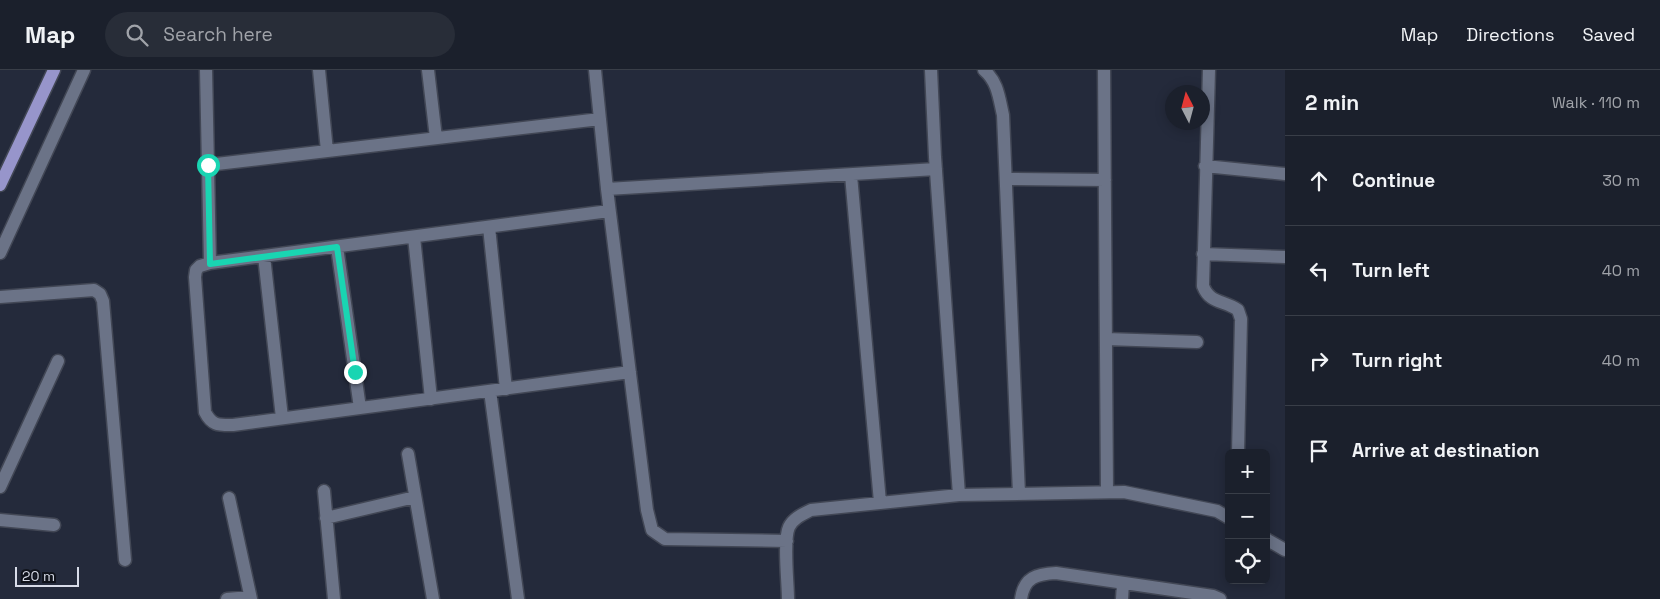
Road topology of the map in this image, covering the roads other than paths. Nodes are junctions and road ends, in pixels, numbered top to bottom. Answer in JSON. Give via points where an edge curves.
{"nodes":[{"id":1,"x":54,"y":70,"type":"edge"},
{"id":2,"x":84,"y":70,"type":"edge"},
{"id":3,"x":206,"y":70,"type":"edge"},
{"id":4,"x":318,"y":70,"type":"edge"},
{"id":5,"x":428,"y":70,"type":"edge"},
{"id":6,"x":595,"y":70,"type":"edge"},
{"id":7,"x":931,"y":70,"type":"edge"},
{"id":8,"x":984,"y":70,"type":"edge"},
{"id":9,"x":1104,"y":70,"type":"edge"},
{"id":10,"x":1209,"y":70,"type":"edge"},
{"id":11,"x":600,"y":120,"type":"junction"},
{"id":12,"x":436,"y":138,"type":"junction"},
{"id":13,"x":327,"y":151,"type":"junction"},
{"id":14,"x":208,"y":165,"type":"junction"},
{"id":15,"x":1205,"y":166,"type":"junction"},
{"id":16,"x":936,"y":169,"type":"junction"},
{"id":17,"x":1285,"y":174,"type":"edge"},
{"id":18,"x":851,"y":175,"type":"junction"},
{"id":19,"x":1006,"y":180,"type":"junction"},
{"id":20,"x":1105,"y":180,"type":"junction"},
{"id":21,"x":0,"y":185,"type":"edge"},
{"id":22,"x":607,"y":189,"type":"junction"},
{"id":23,"x":609,"y":211,"type":"junction"},
{"id":24,"x":489,"y":227,"type":"junction"},
{"id":25,"x":414,"y":237,"type":"junction"},
{"id":26,"x":337,"y":247,"type":"junction"},
{"id":27,"x":0,"y":253,"type":"edge"},
{"id":28,"x":1203,"y":254,"type":"junction"},
{"id":29,"x":264,"y":256,"type":"junction"},
{"id":30,"x":1285,"y":257,"type":"edge"},
{"id":31,"x":210,"y":264,"type":"junction"},
{"id":32,"x":0,"y":296,"type":"edge"},
{"id":33,"x":1106,"y":339,"type":"junction"},
{"id":34,"x":1197,"y":342,"type":"dead end"},
{"id":35,"x":58,"y":361,"type":"dead end"},
{"id":36,"x":630,"y":372,"type":"junction"},
{"id":37,"x":506,"y":389,"type":"junction"},
{"id":38,"x":490,"y":391,"type":"junction"},
{"id":39,"x":431,"y":399,"type":"junction"},
{"id":40,"x":360,"y":408,"type":"junction"},
{"id":41,"x":282,"y":418,"type":"junction"},
{"id":42,"x":1238,"y":449,"type":"edge"},
{"id":43,"x":408,"y":454,"type":"dead end"},
{"id":44,"x":0,"y":487,"type":"edge"},
{"id":45,"x":324,"y":491,"type":"dead end"},
{"id":46,"x":1107,"y":492,"type":"junction"},
{"id":47,"x":1019,"y":494,"type":"junction"},
{"id":48,"x":959,"y":495,"type":"junction"},
{"id":49,"x":415,"y":497,"type":"junction"},
{"id":50,"x":229,"y":498,"type":"dead end"},
{"id":51,"x":880,"y":502,"type":"junction"},
{"id":52,"x":1225,"y":516,"type":"edge"},
{"id":53,"x":326,"y":518,"type":"junction"},
{"id":54,"x":0,"y":520,"type":"edge"},
{"id":55,"x":54,"y":525,"type":"dead end"},
{"id":56,"x":787,"y":541,"type":"junction"},
{"id":57,"x":1270,"y":541,"type":"edge"},
{"id":58,"x":1285,"y":550,"type":"edge"},
{"id":59,"x":125,"y":560,"type":"dead end"},
{"id":60,"x":1123,"y":583,"type":"junction"},
{"id":61,"x":251,"y":598,"type":"edge"},
{"id":62,"x":226,"y":599,"type":"edge"},
{"id":63,"x":334,"y":599,"type":"edge"},
{"id":64,"x":433,"y":599,"type":"edge"},
{"id":65,"x":518,"y":599,"type":"edge"},
{"id":66,"x":788,"y":599,"type":"edge"},
{"id":67,"x":1021,"y":599,"type":"edge"},
{"id":68,"x":1122,"y":599,"type":"edge"},
{"id":69,"x":1220,"y":599,"type":"edge"}],
"edges":[{"from":1,"to":21,"type":"main road"},
{"from":2,"to":27,"type":"street"},
{"from":3,"to":14,"type":"street"},
{"from":4,"to":13,"type":"street"},
{"from":5,"to":12,"type":"street"},
{"from":6,"to":11,"type":"street"},
{"from":7,"to":16,"type":"street"},
{"from":8,"to":19,"type":"street","via":[[997,87],[1003,115]]},
{"from":9,"to":20,"type":"street"},
{"from":10,"to":15,"type":"street"},
{"from":11,"to":12,"type":"street"},
{"from":11,"to":22,"type":"street"},
{"from":12,"to":13,"type":"street"},
{"from":13,"to":14,"type":"street"},
{"from":14,"to":31,"type":"street"},
{"from":15,"to":17,"type":"street"},
{"from":15,"to":28,"type":"street"},
{"from":16,"to":18,"type":"street"},
{"from":16,"to":48,"type":"street"},
{"from":18,"to":22,"type":"street"},
{"from":18,"to":51,"type":"street"},
{"from":19,"to":20,"type":"street"},
{"from":19,"to":47,"type":"street"},
{"from":20,"to":33,"type":"street"},
{"from":22,"to":23,"type":"street"},
{"from":23,"to":24,"type":"street"},
{"from":23,"to":36,"type":"street"},
{"from":24,"to":25,"type":"street"},
{"from":24,"to":37,"type":"street"},
{"from":25,"to":26,"type":"street"},
{"from":25,"to":39,"type":"street"},
{"from":26,"to":29,"type":"street"},
{"from":26,"to":40,"type":"street"},
{"from":28,"to":30,"type":"street"},
{"from":28,"to":42,"type":"street","via":[[1206,294],[1213,300],[1230,304],[1238,310],[1241,319]]},
{"from":29,"to":31,"type":"street"},
{"from":29,"to":41,"type":"street"},
{"from":31,"to":41,"type":"street","via":[[200,266],[195,277],[205,412],[209,420],[219,425]]},
{"from":32,"to":59,"type":"street","via":[[94,290],[104,301]]},
{"from":33,"to":34,"type":"street"},
{"from":33,"to":46,"type":"street"},
{"from":35,"to":44,"type":"street"},
{"from":36,"to":37,"type":"street"},
{"from":36,"to":56,"type":"street","via":[[652,530],[665,539]]},
{"from":37,"to":38,"type":"street"},
{"from":38,"to":39,"type":"street"},
{"from":38,"to":65,"type":"street"},
{"from":39,"to":40,"type":"street"},
{"from":40,"to":41,"type":"street"},
{"from":43,"to":49,"type":"street"},
{"from":45,"to":53,"type":"street"},
{"from":46,"to":47,"type":"street"},
{"from":46,"to":52,"type":"street","via":[[1124,492],[1217,511]]},
{"from":47,"to":48,"type":"street"},
{"from":48,"to":51,"type":"street"},
{"from":49,"to":53,"type":"street"},
{"from":49,"to":64,"type":"street"},
{"from":50,"to":61,"type":"street"},
{"from":51,"to":56,"type":"street","via":[[811,510],[797,517],[789,527]]},
{"from":53,"to":63,"type":"street"},
{"from":54,"to":55,"type":"street"},
{"from":56,"to":66,"type":"street"},
{"from":57,"to":58,"type":"street"},
{"from":60,"to":67,"type":"street","via":[[1056,573],[1038,574],[1027,583]]},
{"from":60,"to":68,"type":"street"},
{"from":60,"to":69,"type":"street"},
{"from":61,"to":62,"type":"street"}]}
